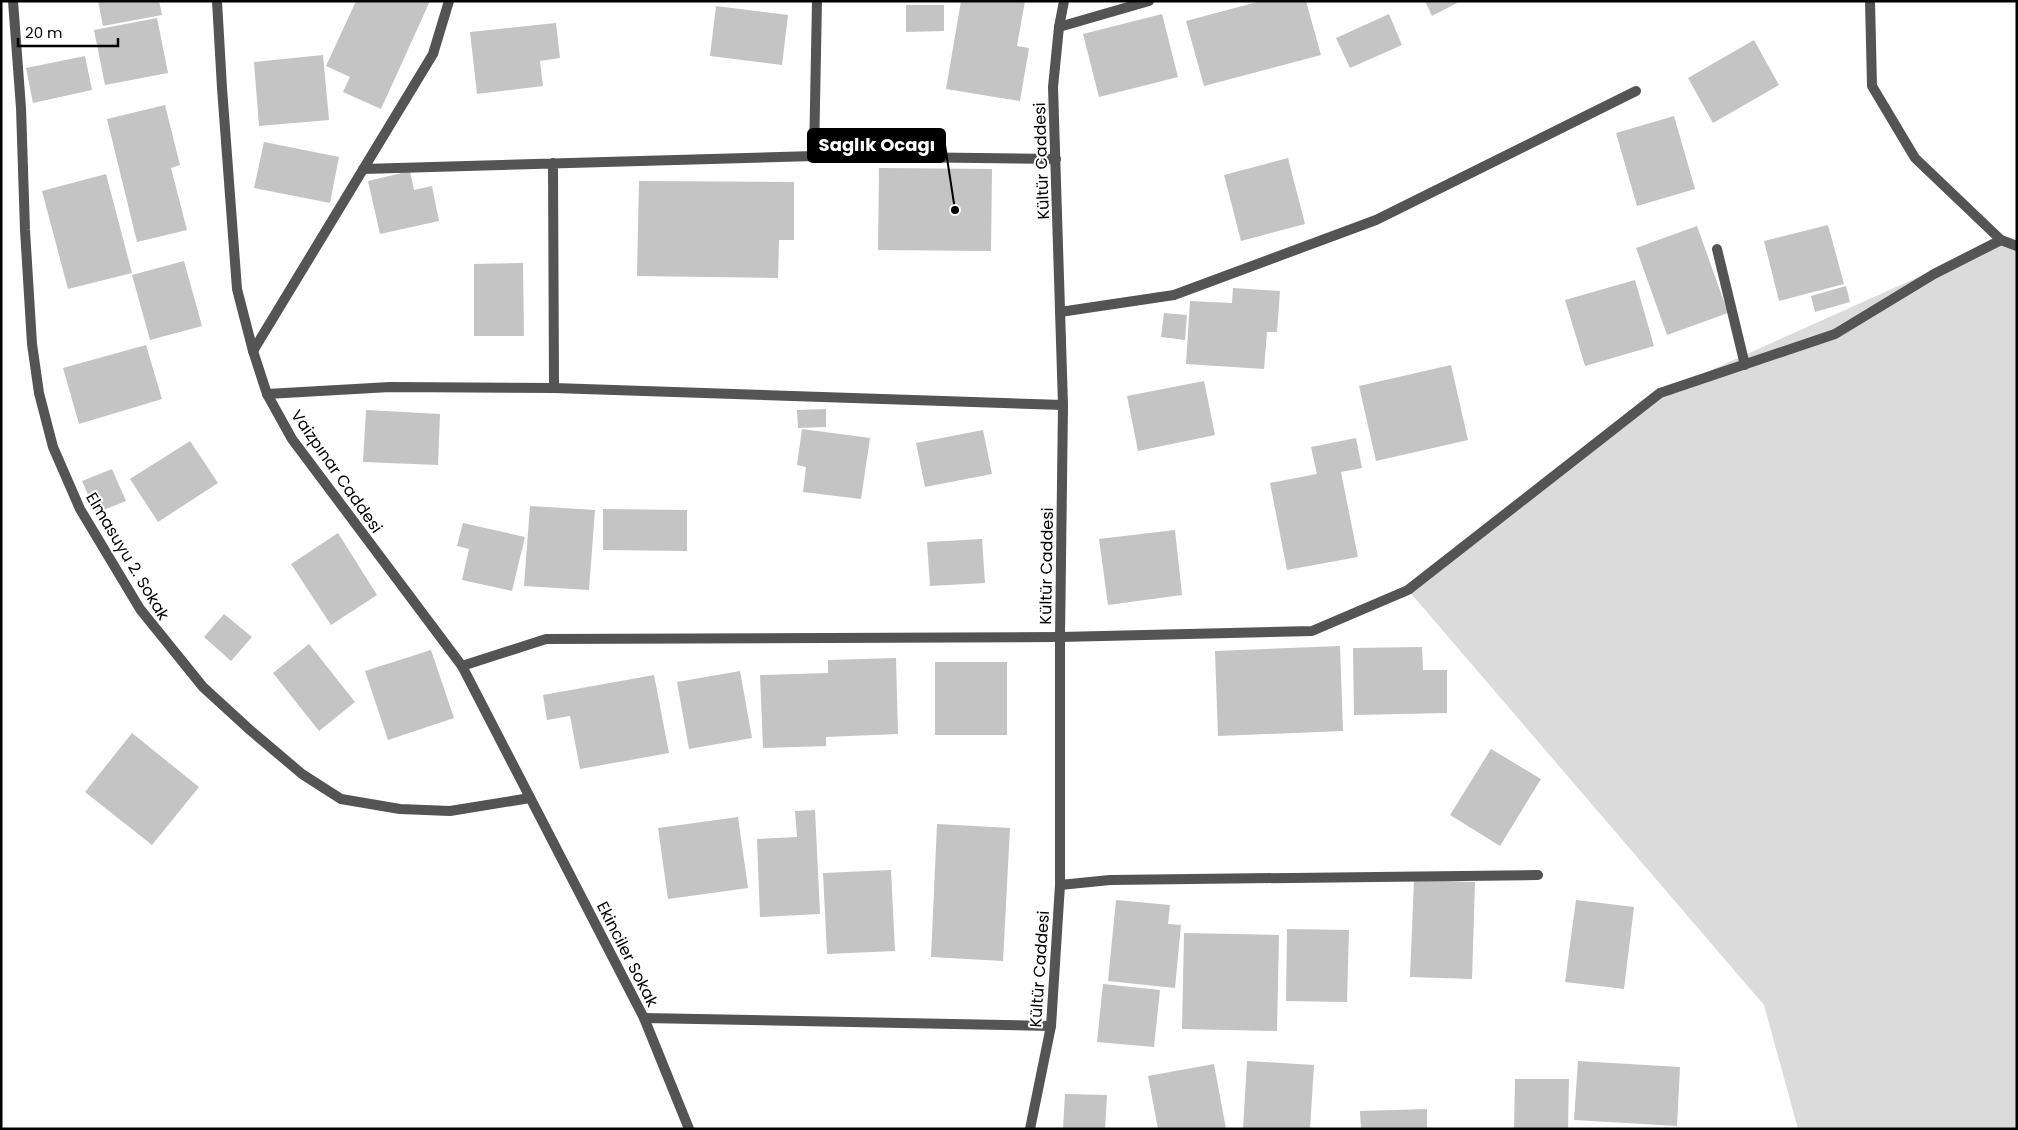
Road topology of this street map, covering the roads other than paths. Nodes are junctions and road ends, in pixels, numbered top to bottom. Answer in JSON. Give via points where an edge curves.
{"nodes":[{"id":1,"x":12,"y":1,"type":"edge"},
{"id":2,"x":218,"y":1,"type":"edge"},
{"id":3,"x":449,"y":1,"type":"edge"},
{"id":4,"x":817,"y":1,"type":"edge"},
{"id":5,"x":1064,"y":1,"type":"edge"},
{"id":6,"x":1149,"y":1,"type":"edge"},
{"id":7,"x":1870,"y":1,"type":"edge"},
{"id":8,"x":1059,"y":27,"type":"junction"},
{"id":9,"x":1636,"y":91,"type":"dead end"},
{"id":10,"x":814,"y":156,"type":"junction"},
{"id":11,"x":1056,"y":159,"type":"junction"},
{"id":12,"x":553,"y":163,"type":"junction"},
{"id":13,"x":363,"y":169,"type":"junction"},
{"id":14,"x":2001,"y":240,"type":"junction"},
{"id":15,"x":2017,"y":246,"type":"edge"},
{"id":16,"x":1717,"y":249,"type":"dead end"},
{"id":17,"x":1060,"y":312,"type":"junction"},
{"id":18,"x":253,"y":351,"type":"junction"},
{"id":19,"x":1745,"y":364,"type":"junction"},
{"id":20,"x":554,"y":388,"type":"junction"},
{"id":21,"x":267,"y":394,"type":"junction"},
{"id":22,"x":1063,"y":405,"type":"junction"},
{"id":23,"x":1060,"y":637,"type":"junction"},
{"id":24,"x":462,"y":666,"type":"junction"},
{"id":25,"x":530,"y":798,"type":"junction"},
{"id":26,"x":1538,"y":875,"type":"dead end"},
{"id":27,"x":1060,"y":885,"type":"junction"},
{"id":28,"x":644,"y":1018,"type":"junction"},
{"id":29,"x":1051,"y":1026,"type":"junction"},
{"id":30,"x":689,"y":1129,"type":"edge"},
{"id":31,"x":1030,"y":1129,"type":"edge"}],
"edges":[{"from":1,"to":25,"type":"street","name":"Elmasuyu 2. Sokak","via":[[21,108],[32,344],[39,394],[53,447],[80,509],[140,609],[204,687],[302,774],[341,799],[400,809],[450,811]]},
{"from":2,"to":18,"type":"street","name":"Vaizpınar Caddesi","via":[[237,290]]},
{"from":3,"to":13,"type":"street","via":[[433,54]]},
{"from":4,"to":10,"type":"street"},
{"from":5,"to":8,"type":"street","name":"Kültür Caddesi"},
{"from":6,"to":8,"type":"street"},
{"from":7,"to":14,"type":"street","via":[[1872,86],[1914,158]]},
{"from":8,"to":11,"type":"street","name":"Kültür Caddesi","via":[[1053,87]]},
{"from":9,"to":17,"type":"street","via":[[1376,220],[1174,295]]},
{"from":10,"to":11,"type":"street"},
{"from":10,"to":12,"type":"street"},
{"from":11,"to":17,"type":"street","name":"Kültür Caddesi"},
{"from":12,"to":13,"type":"street"},
{"from":12,"to":20,"type":"street"},
{"from":13,"to":18,"type":"street"},
{"from":14,"to":15,"type":"street"},
{"from":14,"to":19,"type":"street","via":[[1934,274],[1835,334]]},
{"from":16,"to":19,"type":"street"},
{"from":17,"to":22,"type":"street","name":"Kültür Caddesi"},
{"from":18,"to":21,"type":"street","name":"Vaizpınar Caddesi"},
{"from":19,"to":23,"type":"street","via":[[1660,393],[1408,590],[1312,631]]},
{"from":20,"to":21,"type":"street","via":[[390,387]]},
{"from":20,"to":22,"type":"street"},
{"from":21,"to":24,"type":"street","name":"Vaizpınar Caddesi","via":[[292,439]]},
{"from":22,"to":23,"type":"street","name":"Kültür Caddesi"},
{"from":23,"to":24,"type":"street","via":[[546,639]]},
{"from":23,"to":27,"type":"street","name":"Kültür Caddesi"},
{"from":24,"to":25,"type":"street","name":"Vaizpınar Caddesi"},
{"from":25,"to":28,"type":"street","name":"Ekinciler Sokak"},
{"from":26,"to":27,"type":"street","via":[[1110,880]]},
{"from":27,"to":29,"type":"street","name":"Kültür Caddesi"},
{"from":28,"to":29,"type":"street"},
{"from":28,"to":30,"type":"street","name":"Ekinciler Sokak"},
{"from":29,"to":31,"type":"street","name":"Kültür Caddesi"}]}
